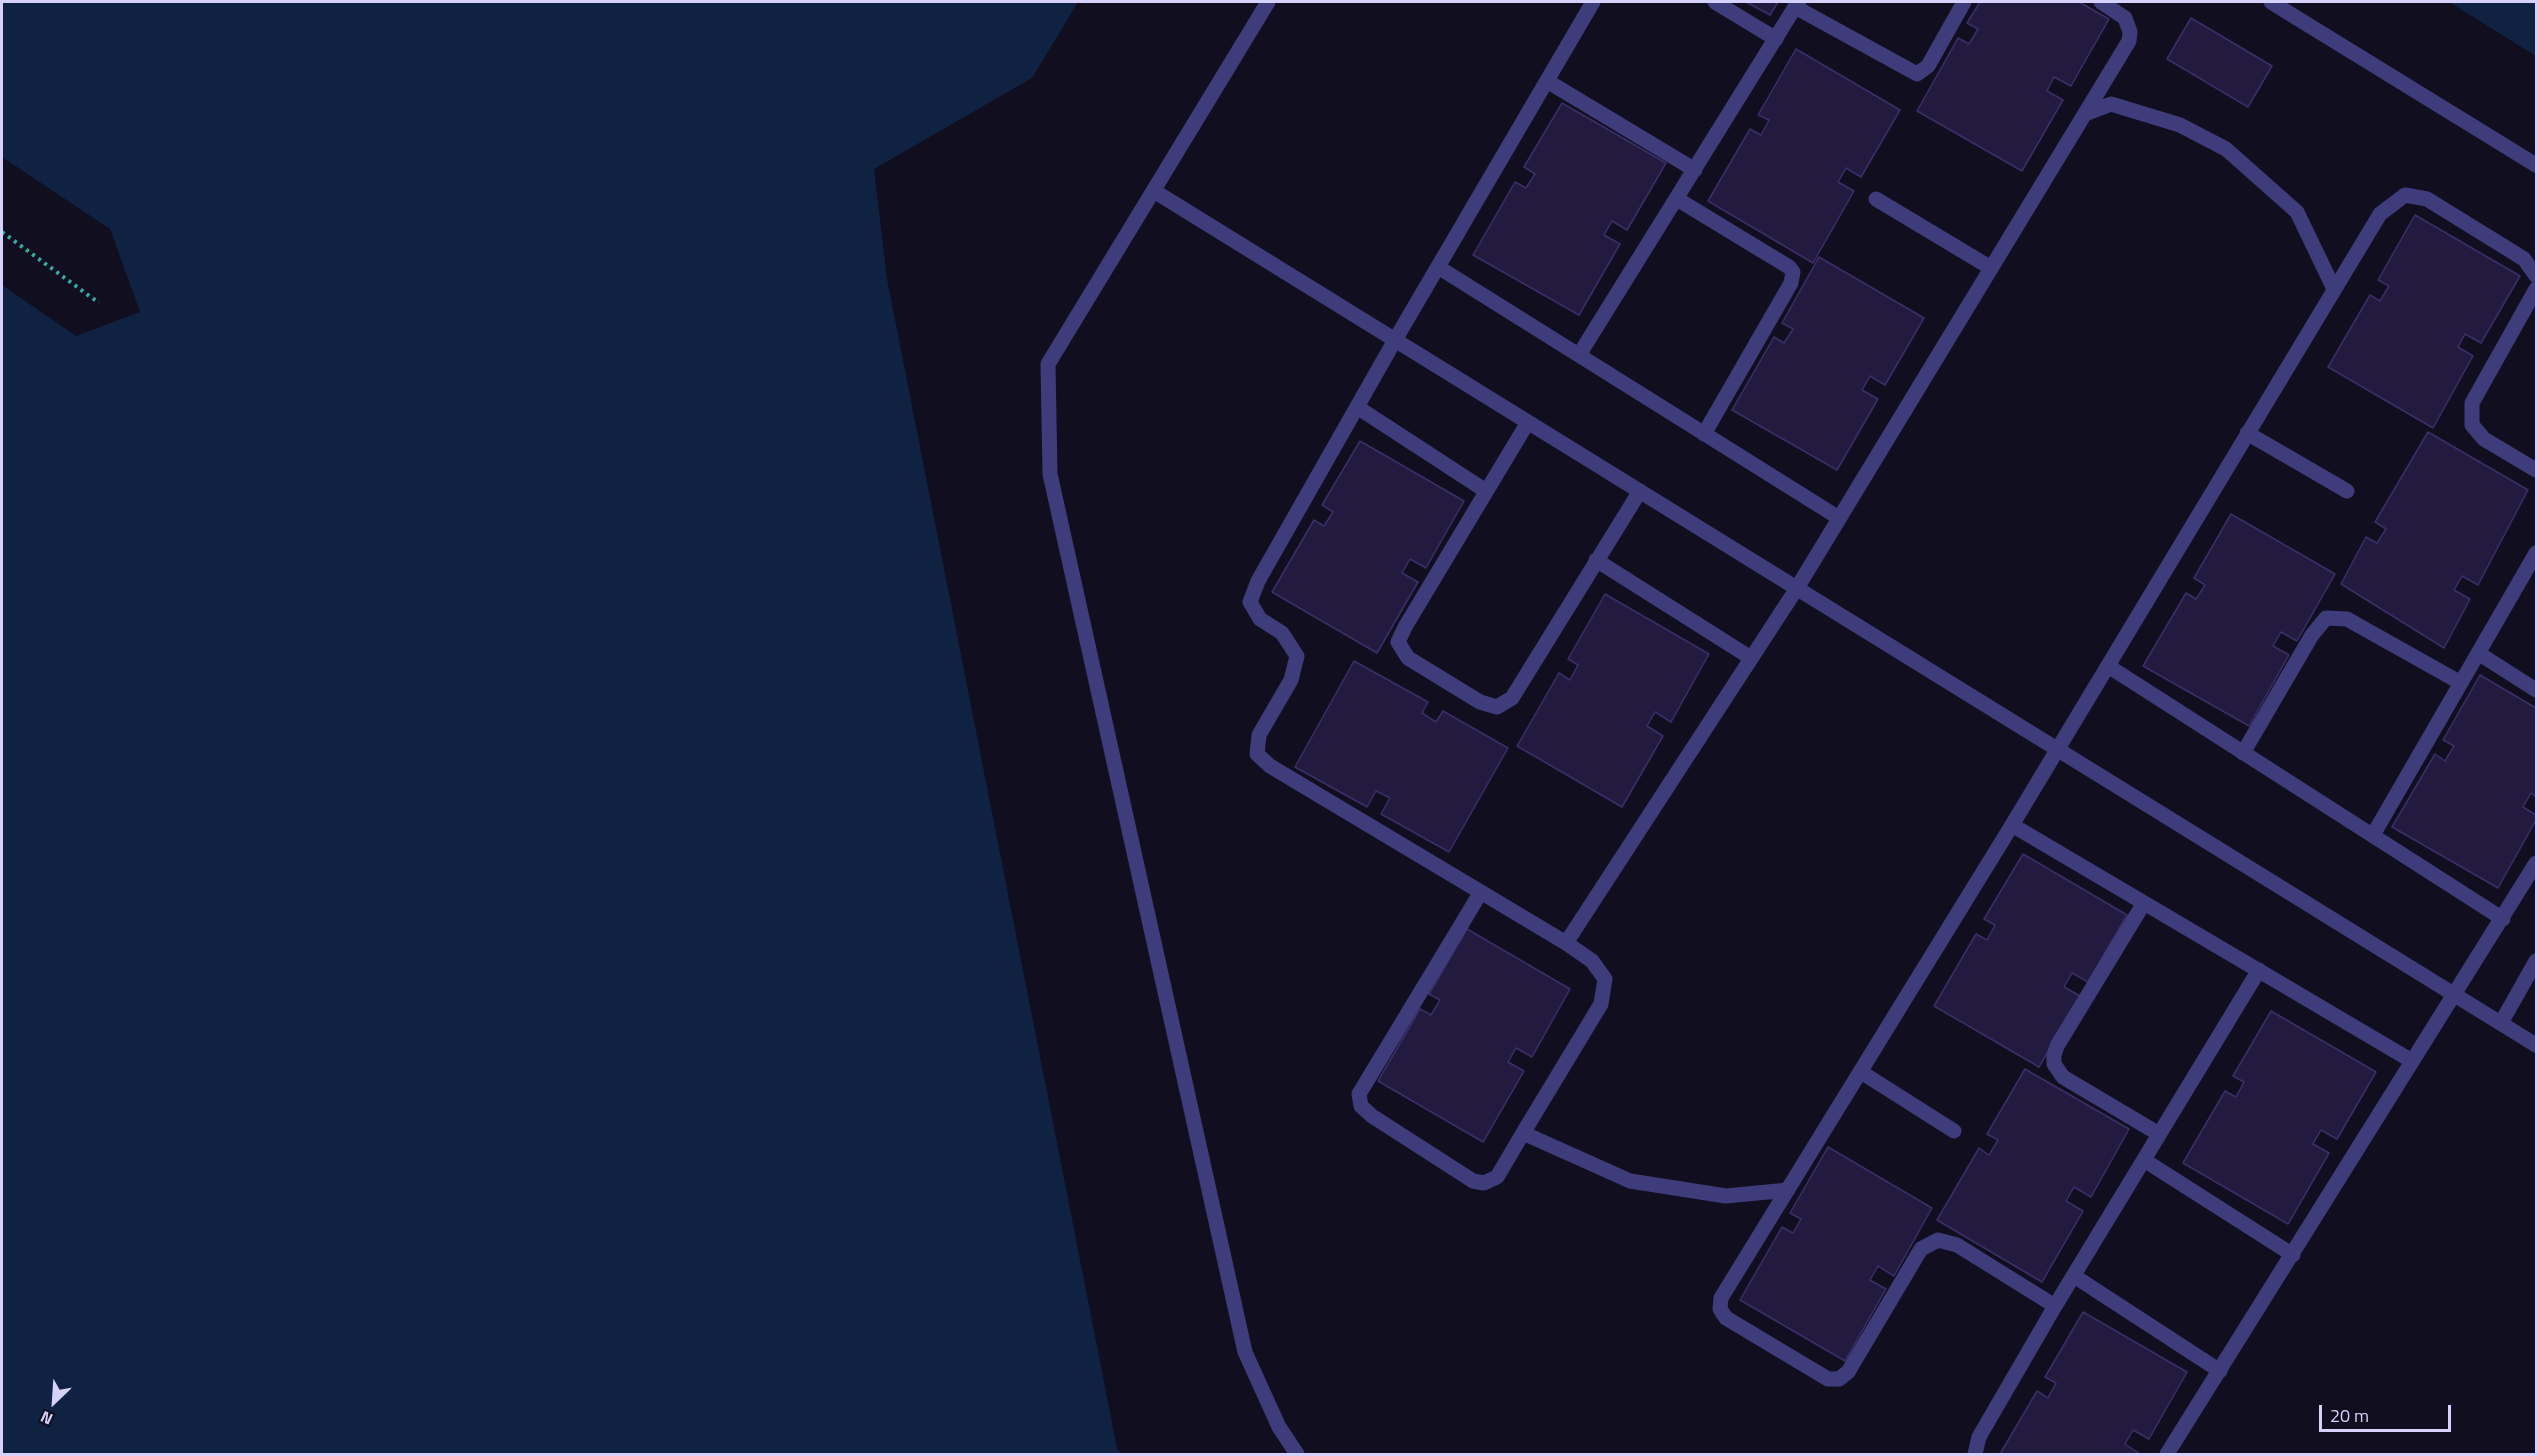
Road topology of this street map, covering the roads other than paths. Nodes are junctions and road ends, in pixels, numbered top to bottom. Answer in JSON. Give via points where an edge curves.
{"nodes":[{"id":1,"x":1268,"y":2,"type":"edge"},
{"id":2,"x":1593,"y":2,"type":"edge"},
{"id":3,"x":1715,"y":2,"type":"edge"},
{"id":4,"x":1964,"y":2,"type":"edge"},
{"id":5,"x":2102,"y":2,"type":"edge"},
{"id":6,"x":2271,"y":2,"type":"edge"},
{"id":7,"x":1797,"y":4,"type":"edge"},
{"id":8,"x":1776,"y":39,"type":"junction"},
{"id":9,"x":1547,"y":81,"type":"junction"},
{"id":10,"x":2085,"y":114,"type":"junction"},
{"id":11,"x":2536,"y":165,"type":"edge"},
{"id":12,"x":1695,"y":170,"type":"junction"},
{"id":13,"x":1154,"y":191,"type":"junction"},
{"id":14,"x":1677,"y":199,"type":"junction"},
{"id":15,"x":1876,"y":199,"type":"dead end"},
{"id":16,"x":1438,"y":267,"type":"junction"},
{"id":17,"x":1992,"y":268,"type":"junction"},
{"id":18,"x":2536,"y":276,"type":"edge"},
{"id":19,"x":2334,"y":289,"type":"junction"},
{"id":20,"x":2536,"y":289,"type":"edge"},
{"id":21,"x":1395,"y":340,"type":"junction"},
{"id":22,"x":1579,"y":356,"type":"junction"},
{"id":23,"x":1357,"y":407,"type":"junction"},
{"id":24,"x":1528,"y":422,"type":"junction"},
{"id":25,"x":2247,"y":433,"type":"junction"},
{"id":26,"x":1704,"y":434,"type":"junction"},
{"id":27,"x":2536,"y":470,"type":"edge"},
{"id":28,"x":1640,"y":490,"type":"junction"},
{"id":29,"x":1486,"y":491,"type":"junction"},
{"id":30,"x":2347,"y":491,"type":"dead end"},
{"id":31,"x":1839,"y":518,"type":"junction"},
{"id":32,"x":2536,"y":553,"type":"edge"},
{"id":33,"x":1596,"y":560,"type":"junction"},
{"id":34,"x":1797,"y":588,"type":"junction"},
{"id":35,"x":2478,"y":653,"type":"junction"},
{"id":36,"x":1751,"y":658,"type":"junction"},
{"id":37,"x":2108,"y":666,"type":"junction"},
{"id":38,"x":2461,"y":683,"type":"junction"},
{"id":39,"x":2536,"y":690,"type":"edge"},
{"id":40,"x":2058,"y":749,"type":"junction"},
{"id":41,"x":2243,"y":753,"type":"junction"},
{"id":42,"x":2012,"y":825,"type":"junction"},
{"id":43,"x":2373,"y":835,"type":"junction"},
{"id":44,"x":2536,"y":863,"type":"edge"},
{"id":45,"x":1481,"y":892,"type":"junction"},
{"id":46,"x":2144,"y":903,"type":"junction"},
{"id":47,"x":2503,"y":919,"type":"junction"},
{"id":48,"x":1566,"y":943,"type":"junction"},
{"id":49,"x":2536,"y":960,"type":"edge"},
{"id":50,"x":2259,"y":970,"type":"junction"},
{"id":51,"x":2453,"y":994,"type":"junction"},
{"id":52,"x":2501,"y":1023,"type":"junction"},
{"id":53,"x":2536,"y":1045,"type":"edge"},
{"id":54,"x":2412,"y":1061,"type":"junction"},
{"id":55,"x":1861,"y":1072,"type":"junction"},
{"id":56,"x":1954,"y":1131,"type":"dead end"},
{"id":57,"x":1523,"y":1133,"type":"junction"},
{"id":58,"x":2159,"y":1134,"type":"junction"},
{"id":59,"x":2144,"y":1160,"type":"junction"},
{"id":60,"x":1788,"y":1190,"type":"junction"},
{"id":61,"x":2293,"y":1256,"type":"junction"},
{"id":62,"x":2074,"y":1276,"type":"junction"},
{"id":63,"x":2055,"y":1306,"type":"junction"},
{"id":64,"x":2220,"y":1371,"type":"junction"},
{"id":65,"x":1297,"y":1455,"type":"edge"},
{"id":66,"x":1975,"y":1455,"type":"edge"},
{"id":67,"x":2168,"y":1455,"type":"edge"}],
"edges":[{"from":1,"to":13,"type":"street"},
{"from":2,"to":9,"type":"street"},
{"from":3,"to":8,"type":"street"},
{"from":4,"to":7,"type":"street","via":[[1928,66],[1917,74]]},
{"from":5,"to":10,"type":"street","via":[[2125,18],[2129,41]]},
{"from":6,"to":11,"type":"street"},
{"from":7,"to":8,"type":"street"},
{"from":8,"to":12,"type":"street"},
{"from":9,"to":12,"type":"street"},
{"from":9,"to":16,"type":"street"},
{"from":10,"to":17,"type":"street"},
{"from":10,"to":19,"type":"street","via":[[2110,104],[2180,125],[2226,149],[2297,212]]},
{"from":12,"to":14,"type":"street"},
{"from":13,"to":21,"type":"street"},
{"from":13,"to":65,"type":"street","via":[[1048,364],[1050,474],[1245,1352],[1279,1427]]},
{"from":14,"to":22,"type":"street"},
{"from":14,"to":26,"type":"street","via":[[1793,272],[1791,283]]},
{"from":15,"to":17,"type":"street"},
{"from":16,"to":21,"type":"street"},
{"from":16,"to":22,"type":"street"},
{"from":17,"to":31,"type":"street"},
{"from":18,"to":19,"type":"street","via":[[2524,259],[2427,199],[2405,195],[2380,214]]},
{"from":19,"to":25,"type":"street"},
{"from":20,"to":27,"type":"street","via":[[2472,403],[2472,425],[2484,439]]},
{"from":21,"to":23,"type":"street"},
{"from":21,"to":24,"type":"street"},
{"from":22,"to":26,"type":"street"},
{"from":23,"to":29,"type":"street"},
{"from":23,"to":45,"type":"street","via":[[1258,581],[1250,602],[1260,618],[1282,633],[1297,656],[1291,680],[1259,735],[1257,754],[1270,766]]},
{"from":24,"to":28,"type":"street"},
{"from":24,"to":29,"type":"street"},
{"from":25,"to":30,"type":"street"},
{"from":25,"to":37,"type":"street"},
{"from":26,"to":31,"type":"street"},
{"from":28,"to":33,"type":"street"},
{"from":28,"to":34,"type":"street"},
{"from":29,"to":33,"type":"street","via":[[1405,627],[1398,642],[1408,658],[1480,702],[1497,707],[1512,698]]},
{"from":31,"to":34,"type":"street"},
{"from":32,"to":35,"type":"street"},
{"from":33,"to":36,"type":"street"},
{"from":34,"to":36,"type":"street"},
{"from":34,"to":40,"type":"street"},
{"from":35,"to":38,"type":"street"},
{"from":35,"to":39,"type":"street"},
{"from":36,"to":48,"type":"street"},
{"from":37,"to":40,"type":"street"},
{"from":37,"to":41,"type":"street"},
{"from":38,"to":41,"type":"street","via":[[2347,619],[2326,618],[2312,635]]},
{"from":38,"to":43,"type":"street"},
{"from":40,"to":42,"type":"street"},
{"from":40,"to":51,"type":"street"},
{"from":41,"to":43,"type":"street"},
{"from":42,"to":46,"type":"street"},
{"from":42,"to":55,"type":"street"},
{"from":43,"to":47,"type":"street"},
{"from":44,"to":47,"type":"street"},
{"from":45,"to":48,"type":"street"},
{"from":45,"to":57,"type":"street","via":[[1359,1094],[1361,1106],[1473,1181],[1484,1183],[1497,1177]]},
{"from":46,"to":50,"type":"street"},
{"from":46,"to":58,"type":"street","via":[[2057,1046],[2054,1064],[2063,1077]]},
{"from":47,"to":51,"type":"street"},
{"from":48,"to":57,"type":"street","via":[[1592,961],[1605,979],[1600,1004]]},
{"from":49,"to":52,"type":"street"},
{"from":50,"to":54,"type":"street"},
{"from":50,"to":58,"type":"street"},
{"from":51,"to":52,"type":"street"},
{"from":51,"to":54,"type":"street"},
{"from":52,"to":53,"type":"street"},
{"from":54,"to":61,"type":"street"},
{"from":55,"to":56,"type":"street"},
{"from":55,"to":60,"type":"street"},
{"from":57,"to":60,"type":"street","via":[[1630,1182],[1726,1196]]},
{"from":58,"to":59,"type":"street"},
{"from":59,"to":61,"type":"street"},
{"from":59,"to":62,"type":"street"},
{"from":60,"to":63,"type":"street","via":[[1721,1298],[1720,1309],[1726,1318],[1828,1379],[1839,1379],[1848,1372],[1921,1249],[1938,1240],[1957,1245]]},
{"from":61,"to":64,"type":"street"},
{"from":62,"to":63,"type":"street"},
{"from":62,"to":64,"type":"street"},
{"from":63,"to":66,"type":"street","via":[[1979,1437]]},
{"from":64,"to":67,"type":"street"}]}
